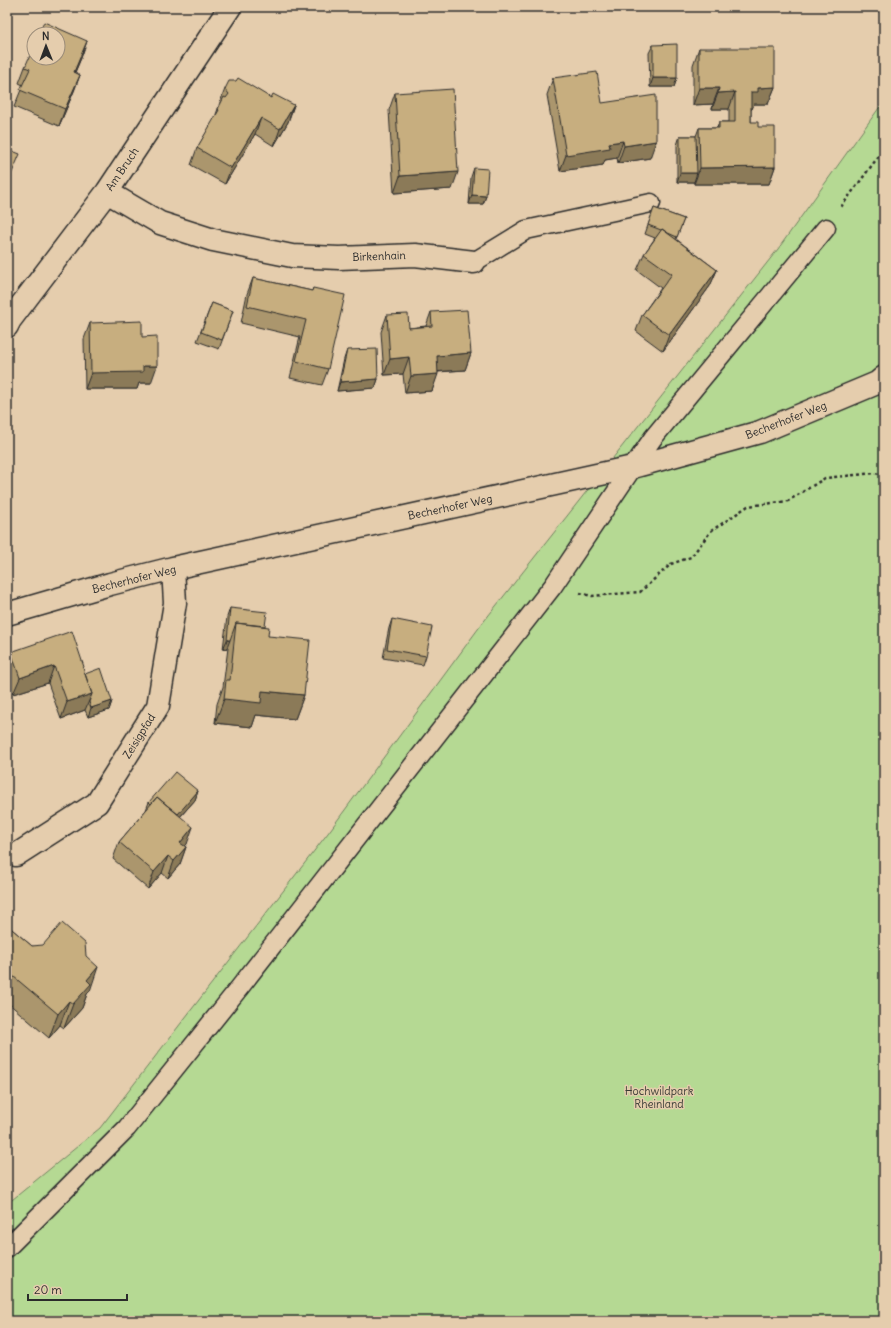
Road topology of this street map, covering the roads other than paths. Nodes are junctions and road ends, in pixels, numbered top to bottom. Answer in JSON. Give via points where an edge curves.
{"nodes":[{"id":1,"x":230,"y":7,"type":"edge"},
{"id":2,"x":107,"y":192,"type":"junction"},
{"id":3,"x":651,"y":203,"type":"dead end"},
{"id":4,"x":826,"y":228,"type":"road end"},
{"id":5,"x":474,"y":262,"type":"joint"},
{"id":6,"x":7,"y":326,"type":"edge"},
{"id":7,"x":884,"y":377,"type":"edge"},
{"id":8,"x":632,"y":467,"type":"junction"},
{"id":9,"x":174,"y":568,"type":"junction"},
{"id":10,"x":7,"y":614,"type":"edge"},
{"id":11,"x":16,"y":855,"type":"dead end"},
{"id":12,"x":7,"y":1248,"type":"edge"}],
"edges":[{"from":1,"to":2,"type":"street","name":"Am Bruch"},
{"from":2,"to":5,"type":"street","name":"Birkenhain","via":[[160,223],[213,240],[292,256],[339,258],[415,255]]},
{"from":2,"to":6,"type":"street","name":"Am Bruch"},
{"from":3,"to":5,"type":"lane","name":"Birkenhain","via":[[526,230]]},
{"from":4,"to":8,"type":"lane"},
{"from":7,"to":8,"type":"street","name":"Becherhofer Weg","via":[[877,383],[760,432]]},
{"from":8,"to":9,"type":"street","name":"Becherhofer Weg"},
{"from":8,"to":12,"type":"lane","via":[[553,586],[240,987],[127,1128]]},
{"from":9,"to":10,"type":"street","name":"Becherhofer Weg"},
{"from":9,"to":11,"type":"street","name":"Zeisigpfad","via":[[175,603],[158,706],[97,803]]}]}
